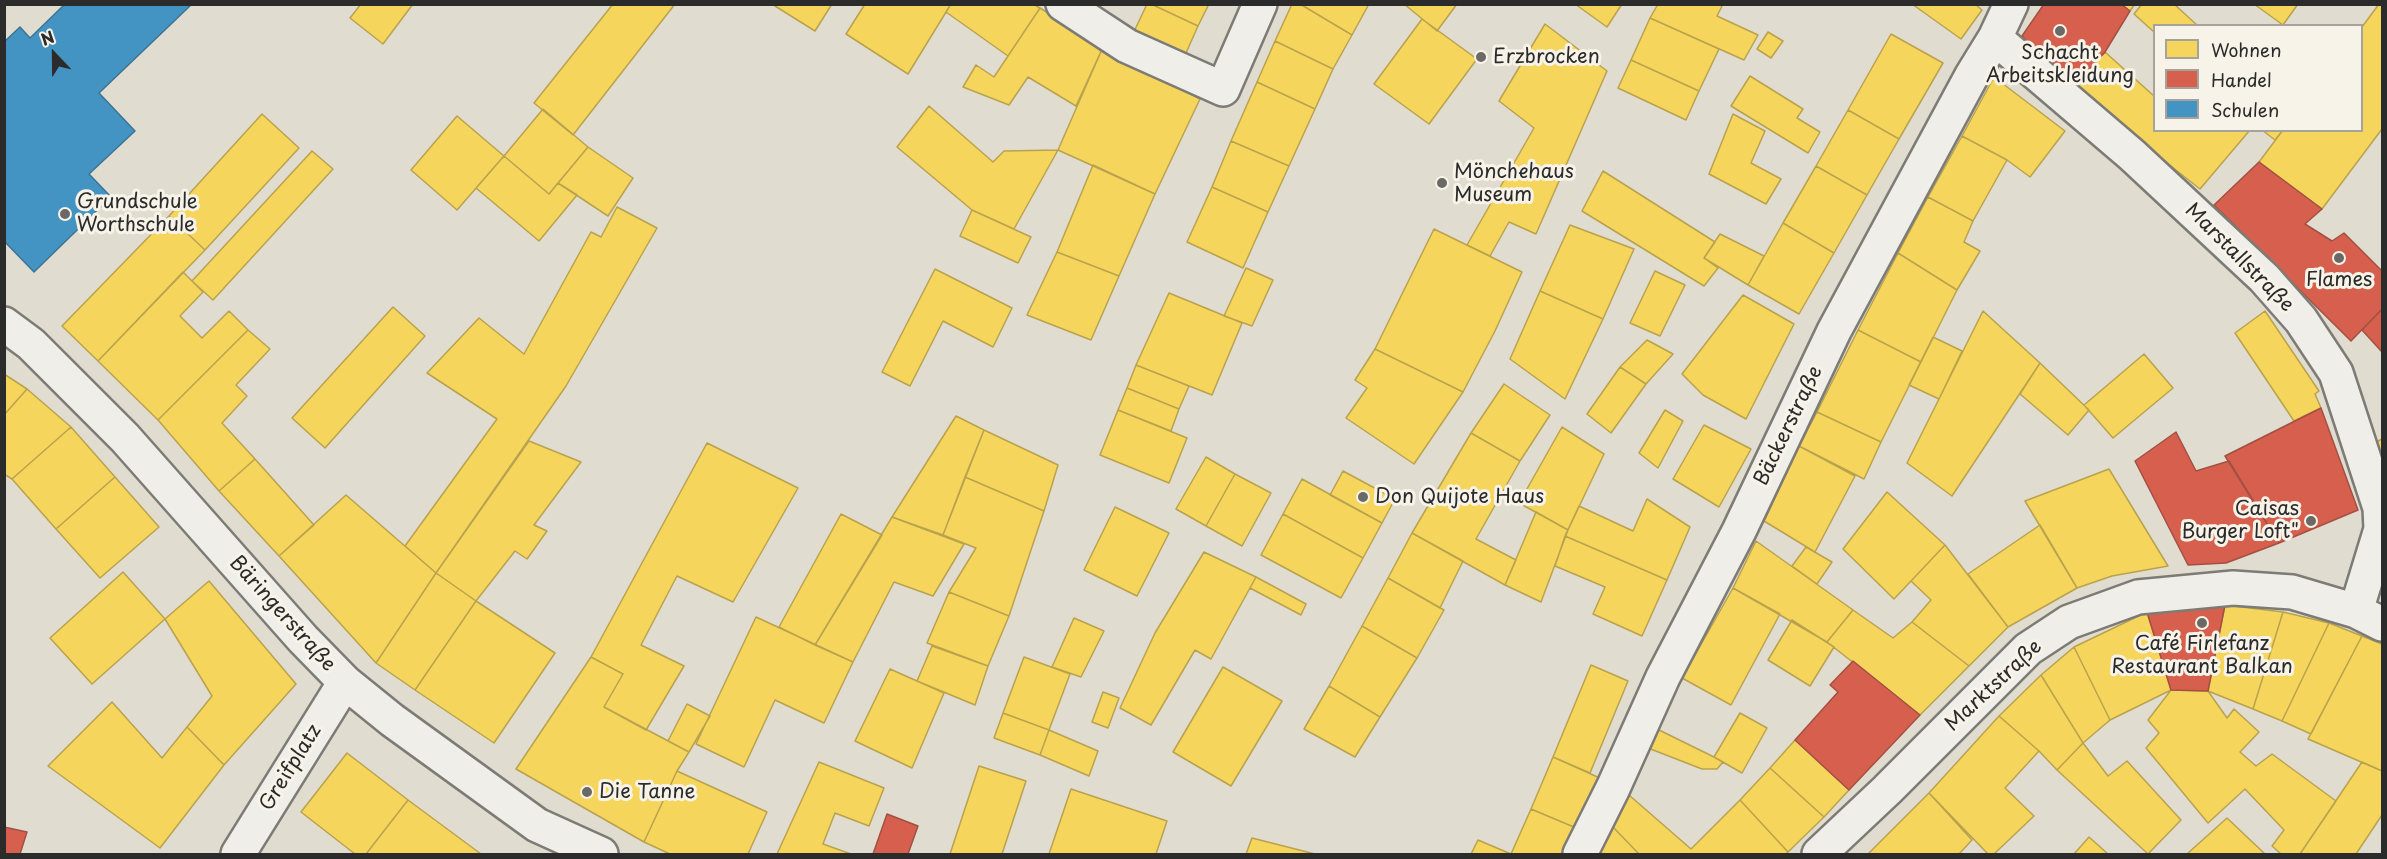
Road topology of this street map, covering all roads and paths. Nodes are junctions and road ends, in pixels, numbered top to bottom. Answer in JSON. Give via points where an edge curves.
{"nodes":[{"id":1,"x":1063,"y":4,"type":"edge"},
{"id":2,"x":1260,"y":4,"type":"edge"},
{"id":3,"x":2011,"y":4,"type":"edge"},
{"id":4,"x":1995,"y":38,"type":"junction"},
{"id":5,"x":4,"y":324,"type":"edge"},
{"id":6,"x":2369,"y":618,"type":"edge"},
{"id":7,"x":345,"y":682,"type":"junction"},
{"id":8,"x":238,"y":855,"type":"edge"},
{"id":9,"x":601,"y":855,"type":"edge"},
{"id":10,"x":1580,"y":855,"type":"edge"},
{"id":11,"x":1819,"y":855,"type":"edge"}],
"edges":[{"from":1,"to":2,"type":"street","via":[[1127,46],[1222,89]]},
{"from":3,"to":4,"type":"street","name":"Bäckerstraße"},
{"from":4,"to":6,"type":"street","name":"Marstallstraße","via":[[2132,155],[2264,278],[2301,320],[2336,373],[2380,508],[2381,529]]},
{"from":4,"to":10,"type":"street","name":"Bäckerstraße","via":[[1834,331]]},
{"from":5,"to":7,"type":"street","name":"Bäringerstraße","via":[[31,344],[124,438]]},
{"from":6,"to":11,"type":"street","name":"Marktstraße","via":[[2292,592],[2233,588],[2138,597],[2069,622],[2028,649]]},
{"from":7,"to":8,"type":"street","name":"Greifplatz"},
{"from":7,"to":9,"type":"street","name":"Bäringerstraße","via":[[537,825]]}]}
